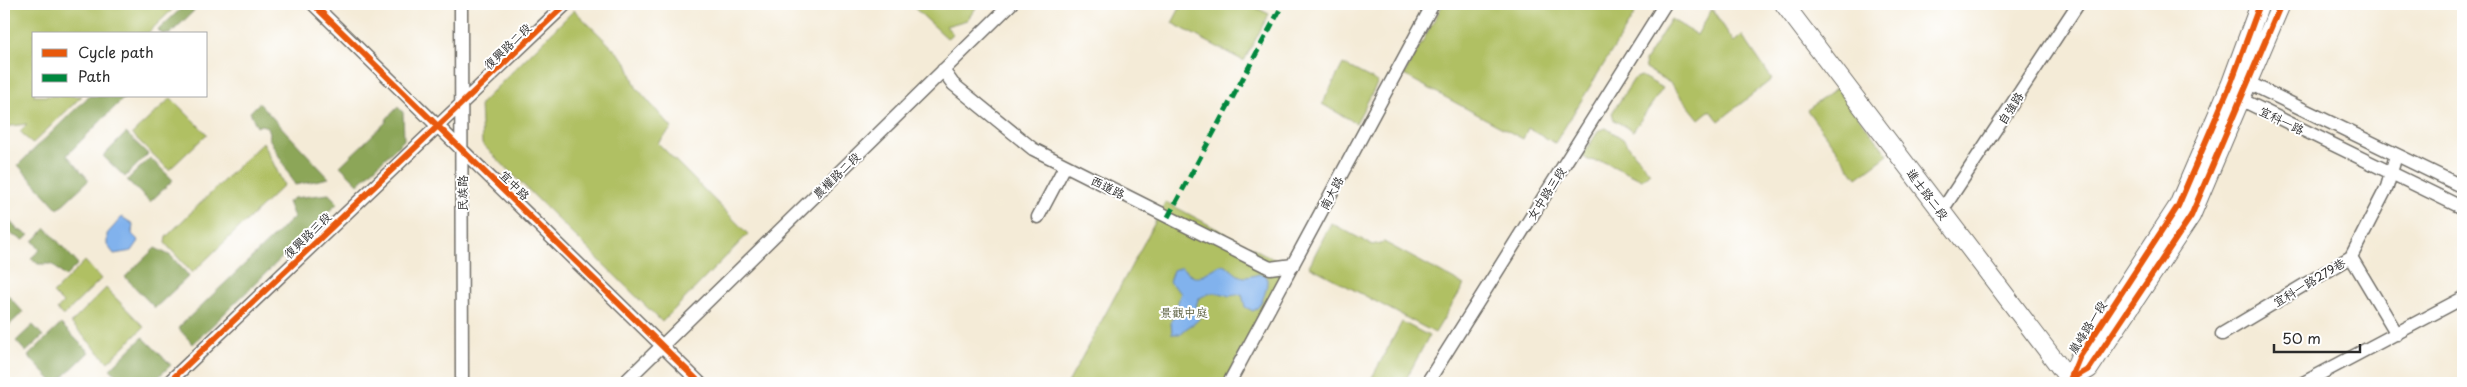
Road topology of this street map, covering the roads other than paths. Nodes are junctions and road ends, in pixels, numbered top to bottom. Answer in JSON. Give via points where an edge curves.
{"nodes":[{"id":1,"x":313,"y":4,"type":"edge"},
{"id":2,"x":461,"y":4,"type":"edge"},
{"id":3,"x":566,"y":4,"type":"edge"},
{"id":4,"x":1010,"y":4,"type":"edge"},
{"id":5,"x":1433,"y":4,"type":"edge"},
{"id":6,"x":1666,"y":4,"type":"edge"},
{"id":7,"x":1784,"y":4,"type":"edge"},
{"id":8,"x":2078,"y":4,"type":"edge"},
{"id":9,"x":2260,"y":4,"type":"edge"},
{"id":10,"x":2281,"y":4,"type":"edge"},
{"id":11,"x":943,"y":70,"type":"junction"},
{"id":12,"x":2231,"y":83,"type":"junction"},
{"id":13,"x":2249,"y":83,"type":"junction"},
{"id":14,"x":2242,"y":100,"type":"junction"},
{"id":15,"x":463,"y":104,"type":"junction"},
{"id":16,"x":438,"y":127,"type":"junction"},
{"id":17,"x":462,"y":149,"type":"junction"},
{"id":18,"x":2396,"y":154,"type":"junction"},
{"id":19,"x":1065,"y":166,"type":"junction"},
{"id":20,"x":2391,"y":174,"type":"junction"},
{"id":21,"x":2463,"y":187,"type":"edge"},
{"id":22,"x":2463,"y":208,"type":"edge"},
{"id":23,"x":1941,"y":212,"type":"junction"},
{"id":24,"x":1038,"y":217,"type":"dead end"},
{"id":25,"x":2351,"y":257,"type":"junction"},
{"id":26,"x":1292,"y":265,"type":"junction"},
{"id":27,"x":2463,"y":298,"type":"edge"},
{"id":28,"x":2222,"y":334,"type":"dead end"},
{"id":29,"x":2397,"y":334,"type":"junction"},
{"id":30,"x":662,"y":346,"type":"junction"},
{"id":31,"x":2069,"y":382,"type":"edge"},
{"id":32,"x":168,"y":383,"type":"edge"},
{"id":33,"x":462,"y":383,"type":"edge"},
{"id":34,"x":624,"y":383,"type":"edge"},
{"id":35,"x":700,"y":383,"type":"edge"},
{"id":36,"x":1229,"y":383,"type":"edge"},
{"id":37,"x":1427,"y":383,"type":"edge"},
{"id":38,"x":2304,"y":383,"type":"edge"}],
"edges":[{"from":1,"to":16,"type":"street","name":"宜中路"},
{"from":2,"to":15,"type":"street","name":"民族路"},
{"from":3,"to":15,"type":"street","name":"復興路二段"},
{"from":4,"to":11,"type":"street","name":"農權路二段"},
{"from":5,"to":26,"type":"street","name":"南大路"},
{"from":6,"to":37,"type":"street","name":"女中路三段"},
{"from":7,"to":23,"type":"main road","name":"進士路二段"},
{"from":8,"to":23,"type":"street","name":"自強路"},
{"from":9,"to":12,"type":"main road","name":"嵐峰路一段"},
{"from":10,"to":13,"type":"main road","name":"嵐峰路一段"},
{"from":11,"to":19,"type":"street","name":"西道路","via":[[953,84],[1032,149]]},
{"from":11,"to":30,"type":"street","name":"農權路二段"},
{"from":12,"to":13,"type":"street","name":"宜科一路"},
{"from":12,"to":14,"type":"street"},
{"from":12,"to":31,"type":"main road","name":"嵐峰路一段","via":[[2178,206],[2079,358]]},
{"from":13,"to":14,"type":"main road","name":"嵐峰路一段"},
{"from":13,"to":18,"type":"street","name":"宜科一路"},
{"from":14,"to":20,"type":"street","name":"宜科一路"},
{"from":14,"to":31,"type":"main road","name":"嵐峰路一段","via":[[2192,216],[2089,369]]},
{"from":15,"to":16,"type":"street","name":"復興路三段"},
{"from":15,"to":17,"type":"street","name":"民族路"},
{"from":16,"to":17,"type":"street","name":"宜中路"},
{"from":16,"to":32,"type":"street","name":"復興路三段"},
{"from":17,"to":30,"type":"street","name":"宜中路"},
{"from":17,"to":33,"type":"street","name":"民族路"},
{"from":18,"to":20,"type":"street","name":"宜科一路279巷"},
{"from":18,"to":21,"type":"street","name":"宜科一路"},
{"from":19,"to":24,"type":"street"},
{"from":19,"to":26,"type":"street","name":"西道路","via":[[1270,268]]},
{"from":20,"to":22,"type":"street","name":"宜科一路"},
{"from":20,"to":25,"type":"street","name":"宜科一路279巷"},
{"from":23,"to":31,"type":"main road","name":"進士路二段"},
{"from":25,"to":28,"type":"street","name":"宜科一路279巷"},
{"from":25,"to":29,"type":"street"},
{"from":26,"to":36,"type":"street","name":"南大路"},
{"from":27,"to":29,"type":"street"},
{"from":29,"to":38,"type":"street"},
{"from":30,"to":34,"type":"street","name":"農權路二段"},
{"from":30,"to":35,"type":"street","name":"宜中路"}]}
